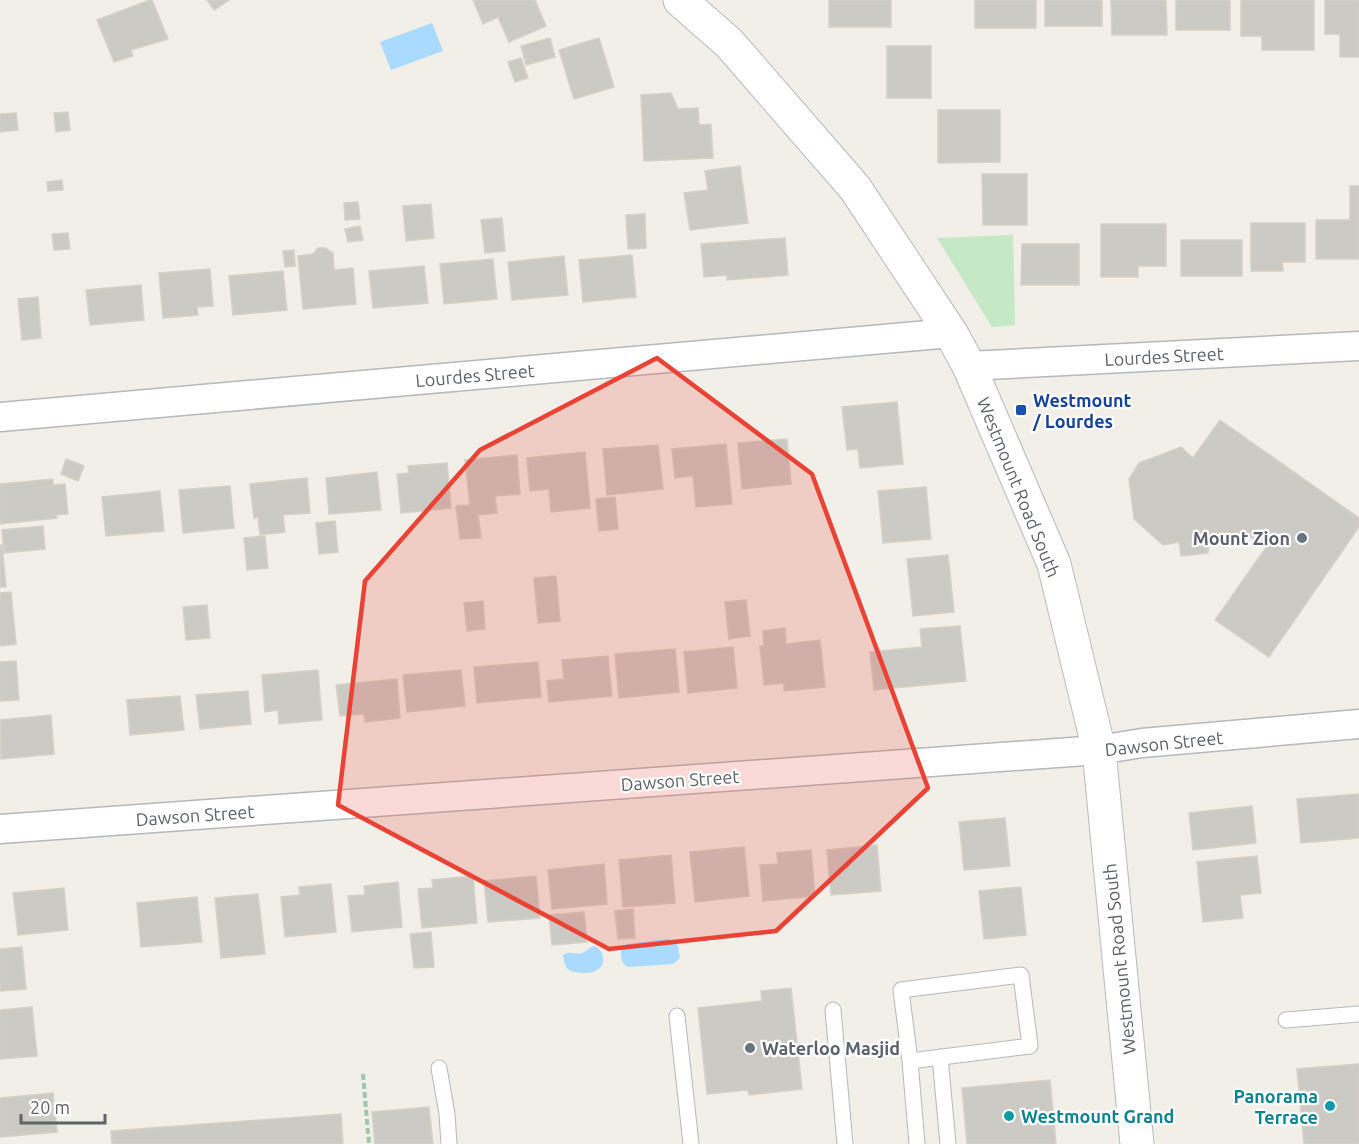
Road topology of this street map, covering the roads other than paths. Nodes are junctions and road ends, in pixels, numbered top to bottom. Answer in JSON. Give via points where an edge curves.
{"nodes":[{"id":1,"x":680,"y":0,"type":"edge"},
{"id":2,"x":951,"y":333,"type":"junction"},
{"id":3,"x":1359,"y":346,"type":"edge"},
{"id":4,"x":969,"y":366,"type":"junction"},
{"id":5,"x":0,"y":417,"type":"edge"},
{"id":6,"x":1359,"y":724,"type":"edge"},
{"id":7,"x":1099,"y":750,"type":"junction"},
{"id":8,"x":0,"y":829,"type":"edge"},
{"id":9,"x":833,"y":1010,"type":"dead end"},
{"id":10,"x":1359,"y":1014,"type":"edge"},
{"id":11,"x":677,"y":1016,"type":"dead end"},
{"id":12,"x":1287,"y":1020,"type":"dead end"},
{"id":13,"x":940,"y":1057,"type":"junction"},
{"id":14,"x":910,"y":1061,"type":"junction"},
{"id":15,"x":439,"y":1068,"type":"dead end"},
{"id":16,"x":449,"y":1144,"type":"edge"},
{"id":17,"x":690,"y":1144,"type":"edge"},
{"id":18,"x":845,"y":1144,"type":"edge"},
{"id":19,"x":917,"y":1144,"type":"edge"},
{"id":20,"x":948,"y":1144,"type":"edge"},
{"id":21,"x":1137,"y":1144,"type":"edge"}],
"edges":[{"from":1,"to":2,"type":"main road","name":"Westmount Road South","via":[[729,43],[855,188]]},
{"from":2,"to":4,"type":"main road","name":"Westmount Road South"},
{"from":2,"to":5,"type":"street","name":"Lourdes Street"},
{"from":3,"to":4,"type":"street","name":"Lourdes Street"},
{"from":4,"to":7,"type":"main road","name":"Westmount Road South","via":[[1054,564]]},
{"from":6,"to":7,"type":"street","name":"Dawson Street"},
{"from":7,"to":8,"type":"street","name":"Dawson Street"},
{"from":7,"to":21,"type":"main road","name":"Westmount Road South"},
{"from":9,"to":18,"type":"lane"},
{"from":10,"to":12,"type":"lane"},
{"from":11,"to":17,"type":"lane"},
{"from":13,"to":14,"type":"lane"},
{"from":13,"to":14,"type":"lane","via":[[1030,1046],[1021,975],[901,990]]},
{"from":13,"to":20,"type":"lane"},
{"from":14,"to":19,"type":"lane"},
{"from":15,"to":16,"type":"lane"}]}
